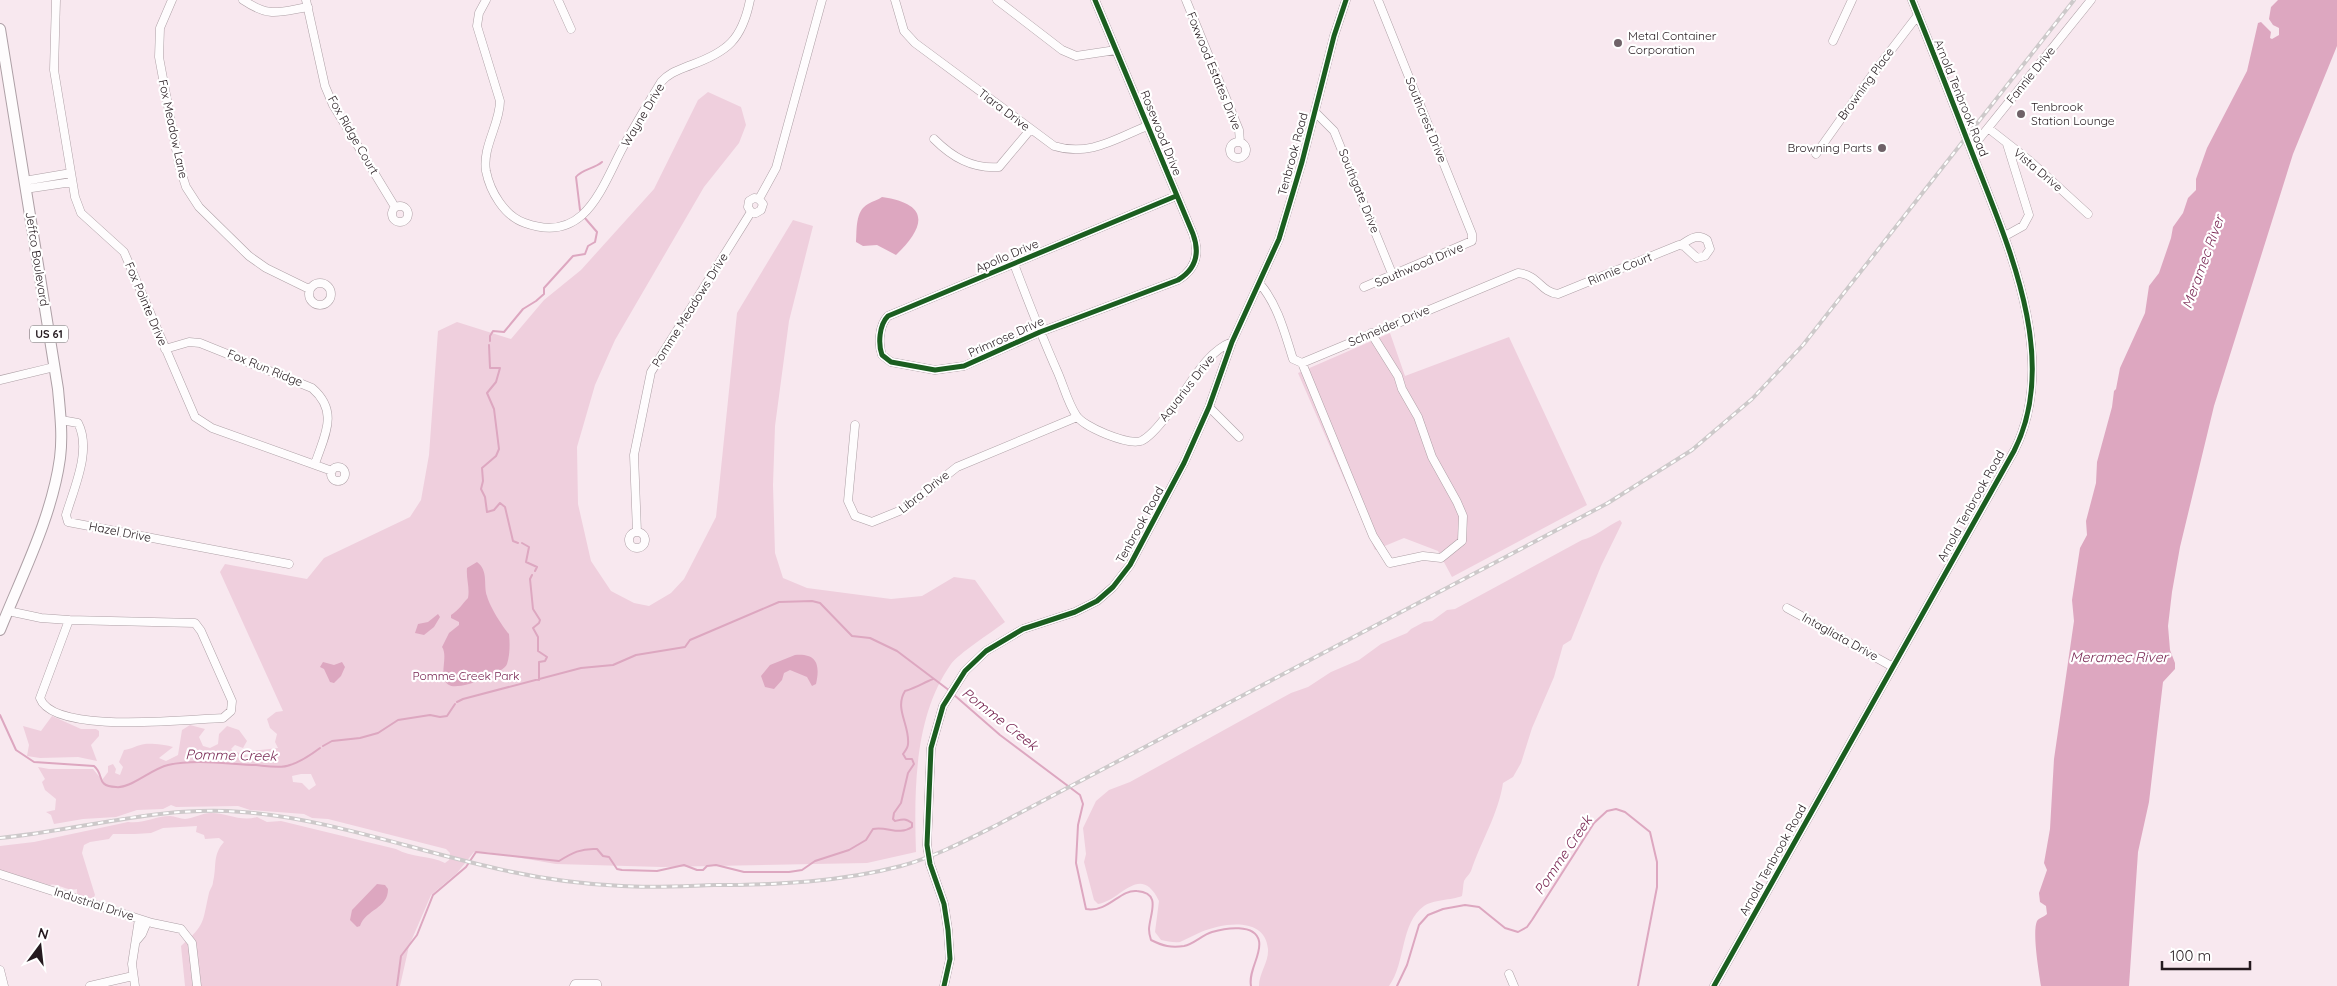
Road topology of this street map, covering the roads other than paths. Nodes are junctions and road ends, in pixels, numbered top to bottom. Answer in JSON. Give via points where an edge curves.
{"nodes":[{"id":1,"x":56,"y":0,"type":"edge"},
{"id":2,"x":172,"y":0,"type":"edge"},
{"id":3,"x":243,"y":0,"type":"edge"},
{"id":4,"x":486,"y":0,"type":"edge"},
{"id":5,"x":558,"y":0,"type":"edge"},
{"id":6,"x":750,"y":0,"type":"edge"},
{"id":7,"x":822,"y":0,"type":"edge"},
{"id":8,"x":895,"y":0,"type":"edge"},
{"id":9,"x":997,"y":0,"type":"edge"},
{"id":10,"x":1095,"y":0,"type":"edge"},
{"id":11,"x":1186,"y":0,"type":"edge"},
{"id":12,"x":1346,"y":0,"type":"edge"},
{"id":13,"x":1378,"y":0,"type":"edge"},
{"id":14,"x":1852,"y":0,"type":"edge"},
{"id":15,"x":1912,"y":0,"type":"edge"},
{"id":16,"x":2091,"y":0,"type":"edge"},
{"id":17,"x":307,"y":3,"type":"edge"},
{"id":18,"x":1918,"y":15,"type":"junction"},
{"id":19,"x":0,"y":29,"type":"edge"},
{"id":20,"x":570,"y":29,"type":"dead end"},
{"id":21,"x":1833,"y":41,"type":"dead end"},
{"id":22,"x":2,"y":47,"type":"edge"},
{"id":23,"x":1116,"y":50,"type":"junction"},
{"id":24,"x":1315,"y":112,"type":"junction"},
{"id":25,"x":1147,"y":126,"type":"junction"},
{"id":26,"x":1988,"y":128,"type":"junction"},
{"id":27,"x":1030,"y":130,"type":"junction"},
{"id":28,"x":934,"y":139,"type":"dead end"},
{"id":29,"x":1240,"y":142,"type":"dead end"},
{"id":30,"x":2007,"y":144,"type":"junction"},
{"id":31,"x":1971,"y":149,"type":"junction"},
{"id":32,"x":1816,"y":154,"type":"dead end"},
{"id":33,"x":71,"y":178,"type":"junction"},
{"id":34,"x":25,"y":185,"type":"junction"},
{"id":35,"x":1176,"y":196,"type":"junction"},
{"id":36,"x":395,"y":208,"type":"dead end"},
{"id":37,"x":2088,"y":214,"type":"dead end"},
{"id":38,"x":2004,"y":236,"type":"junction"},
{"id":39,"x":1472,"y":241,"type":"joint"},
{"id":40,"x":1682,"y":245,"type":"dead end"},
{"id":41,"x":1014,"y":264,"type":"junction"},
{"id":42,"x":1188,"y":274,"type":"joint"},
{"id":43,"x":1393,"y":276,"type":"junction"},
{"id":44,"x":1260,"y":284,"type":"junction"},
{"id":45,"x":1364,"y":288,"type":"dead end"},
{"id":46,"x":310,"y":289,"type":"dead end"},
{"id":47,"x":1558,"y":294,"type":"joint"},
{"id":48,"x":1040,"y":332,"type":"junction"},
{"id":49,"x":1372,"y":333,"type":"junction"},
{"id":50,"x":1232,"y":342,"type":"junction"},
{"id":51,"x":166,"y":349,"type":"junction"},
{"id":52,"x":884,"y":359,"type":"joint"},
{"id":53,"x":1302,"y":363,"type":"junction"},
{"id":54,"x":54,"y":367,"type":"junction"},
{"id":55,"x":0,"y":380,"type":"edge"},
{"id":56,"x":1208,"y":407,"type":"junction"},
{"id":57,"x":1077,"y":417,"type":"junction"},
{"id":58,"x":61,"y":420,"type":"junction"},
{"id":59,"x":855,"y":425,"type":"dead end"},
{"id":60,"x":1238,"y":437,"type":"dead end"},
{"id":61,"x":315,"y":464,"type":"junction"},
{"id":62,"x":332,"y":471,"type":"dead end"},
{"id":63,"x":637,"y":532,"type":"dead end"},
{"id":64,"x":289,"y":564,"type":"dead end"},
{"id":65,"x":1787,"y":608,"type":"dead end"},
{"id":66,"x":8,"y":611,"type":"junction"},
{"id":67,"x":69,"y":620,"type":"junction"},
{"id":68,"x":0,"y":630,"type":"edge"},
{"id":69,"x":1893,"y":666,"type":"junction"},
{"id":70,"x":0,"y":874,"type":"edge"},
{"id":71,"x":143,"y":920,"type":"junction"},
{"id":72,"x":0,"y":970,"type":"edge"},
{"id":73,"x":1508,"y":974,"type":"dead end"},
{"id":74,"x":133,"y":976,"type":"junction"},
{"id":75,"x":4,"y":986,"type":"edge"},
{"id":76,"x":90,"y":986,"type":"edge"},
{"id":77,"x":135,"y":986,"type":"edge"},
{"id":78,"x":197,"y":986,"type":"edge"},
{"id":79,"x":574,"y":986,"type":"edge"},
{"id":80,"x":597,"y":986,"type":"edge"},
{"id":81,"x":944,"y":986,"type":"edge"},
{"id":82,"x":1514,"y":986,"type":"edge"},
{"id":83,"x":1714,"y":986,"type":"edge"}],
"edges":[{"from":1,"to":33,"type":"street","name":"Fox Pointe Drive","via":[[54,70]]},
{"from":2,"to":46,"type":"street","name":"Fox Meadow Lane","via":[[160,28],[159,57],[186,187],[199,207],[249,256]]},
{"from":3,"to":17,"type":"street","via":[[258,10],[277,14]]},
{"from":4,"to":6,"type":"street","name":"Wayne Drive","via":[[477,26],[500,101],[500,114],[485,169],[497,199],[508,212],[538,228],[553,228],[575,220],[590,208],[602,192],[621,150],[661,82],[668,74],[724,51],[743,22]]},
{"from":5,"to":20,"type":"street"},
{"from":7,"to":63,"type":"street","name":"Pomme Meadows Drive","via":[[776,168],[759,199],[749,201],[751,212],[651,372],[634,455]]},
{"from":8,"to":27,"type":"street","name":"Tiara Drive","via":[[904,31],[914,43]]},
{"from":9,"to":23,"type":"street","via":[[1062,50],[1076,56]]},
{"from":10,"to":23,"type":"street","name":"Rosewood Drive"},
{"from":11,"to":29,"type":"street","name":"Foxwood Estates Drive","via":[[1239,130]]},
{"from":12,"to":24,"type":"street","name":"Tenbrook Road"},
{"from":13,"to":39,"type":"street","name":"Southcrest Drive","via":[[1472,234]]},
{"from":14,"to":21,"type":"street"},
{"from":15,"to":18,"type":"street","name":"Arnold Tenbrook Road"},
{"from":16,"to":26,"type":"street","name":"Fannie Drive"},
{"from":17,"to":36,"type":"street","name":"Fox Ridge Court","via":[[325,86],[333,105]]},
{"from":18,"to":31,"type":"street","name":"Arnold Tenbrook Road"},
{"from":18,"to":32,"type":"street","name":"Browning Place"},
{"from":19,"to":22,"type":"main road","name":"Jeffco Boulevard","number":"US 61"},
{"from":22,"to":34,"type":"main road","name":"Jeffco Boulevard","number":"US 61"},
{"from":23,"to":25,"type":"street","name":"Rosewood Drive"},
{"from":24,"to":43,"type":"street","name":"Southgate Drive","via":[[1334,131]]},
{"from":24,"to":44,"type":"street","name":"Tenbrook Road","via":[[1284,224]]},
{"from":25,"to":27,"type":"street","name":"Tiara Drive","via":[[1088,150],[1054,146]]},
{"from":25,"to":35,"type":"street","name":"Rosewood Drive"},
{"from":26,"to":30,"type":"street","name":"Vista Drive"},
{"from":26,"to":31,"type":"street","name":"Fannie Drive"},
{"from":27,"to":28,"type":"street","via":[[999,167],[962,162]]},
{"from":30,"to":37,"type":"street","name":"Vista Drive"},
{"from":30,"to":38,"type":"street","via":[[2029,215],[2023,226]]},
{"from":31,"to":38,"type":"street","name":"Arnold Tenbrook Road"},
{"from":33,"to":34,"type":"street"},
{"from":33,"to":51,"type":"street","name":"Fox Pointe Drive","via":[[82,213],[124,252]]},
{"from":34,"to":54,"type":"main road","name":"Jeffco Boulevard","number":"US 61"},
{"from":35,"to":41,"type":"street","name":"Apollo Drive"},
{"from":35,"to":42,"type":"street","name":"Rosewood Drive","via":[[1197,246]]},
{"from":38,"to":69,"type":"street","name":"Arnold Tenbrook Road","via":[[2020,283],[2031,352],[2028,414],[2016,447]]},
{"from":39,"to":43,"type":"street","name":"Southwood Drive"},
{"from":40,"to":47,"type":"street","name":"Rinnie Court"},
{"from":41,"to":48,"type":"street"},
{"from":41,"to":52,"type":"street","name":"Apollo Drive","via":[[888,316],[883,323],[880,344]]},
{"from":42,"to":48,"type":"street","name":"Primrose Drive"},
{"from":43,"to":45,"type":"street","name":"Southwood Drive"},
{"from":44,"to":50,"type":"street","name":"Tenbrook Road"},
{"from":44,"to":53,"type":"street","via":[[1278,315],[1293,359]]},
{"from":47,"to":49,"type":"street","name":"Schneider Drive","via":[[1547,292],[1533,276],[1518,273]]},
{"from":48,"to":52,"type":"street","name":"Primrose Drive","via":[[977,362],[951,369],[922,368]]},
{"from":48,"to":57,"type":"street"},
{"from":49,"to":53,"type":"street","name":"Schneider Drive"},
{"from":49,"to":53,"type":"street","via":[[1398,376],[1418,417],[1432,457],[1463,516],[1462,540],[1441,558],[1423,556],[1390,563],[1373,536]]},
{"from":50,"to":56,"type":"street","name":"Tenbrook Road"},
{"from":50,"to":57,"type":"street","name":"Aquarius Drive","via":[[1212,354],[1168,415],[1141,441],[1123,440],[1101,432]]},
{"from":51,"to":61,"type":"street","name":"Fox Pointe Drive","via":[[195,416],[212,428]]},
{"from":51,"to":61,"type":"street","name":"Fox Run Ridge","via":[[189,342],[200,343],[312,388],[324,402],[328,418]]},
{"from":54,"to":55,"type":"street"},
{"from":54,"to":58,"type":"main road","name":"Jeffco Boulevard","number":"US 61"},
{"from":56,"to":60,"type":"street"},
{"from":56,"to":81,"type":"street","name":"Tenbrook Road","via":[[1164,503],[1130,565],[1113,587],[1088,606],[1028,627],[990,648],[971,664],[943,706],[934,730],[930,756],[927,849],[944,904],[948,930],[950,959]]},
{"from":57,"to":59,"type":"street","name":"Libra Drive","via":[[957,467],[904,509],[872,522],[856,516],[848,501]]},
{"from":58,"to":64,"type":"street","name":"Hazel Drive","via":[[78,423],[83,453],[66,515],[68,522]]},
{"from":58,"to":66,"type":"main road","name":"Jeffco Boulevard","number":"US 61","via":[[60,456],[52,495]]},
{"from":61,"to":62,"type":"street","name":"Fox Pointe Drive"},
{"from":65,"to":69,"type":"street","name":"Intagliata Drive"},
{"from":66,"to":67,"type":"street"},
{"from":66,"to":68,"type":"main road","name":"Jeffco Boulevard","number":"US 61"},
{"from":67,"to":67,"type":"street","via":[[195,623],[232,701],[232,711],[223,718],[119,722],[93,722],[54,713],[43,706],[40,698]]},
{"from":69,"to":83,"type":"street","name":"Arnold Tenbrook Road"},
{"from":70,"to":71,"type":"street","name":"Industrial Drive"},
{"from":71,"to":74,"type":"street","via":[[133,958]]},
{"from":71,"to":78,"type":"street","name":"Industrial Drive","via":[[174,926],[186,934],[192,944]]},
{"from":72,"to":75,"type":"street"},
{"from":73,"to":82,"type":"street"},
{"from":74,"to":76,"type":"street"},
{"from":74,"to":77,"type":"street"},
{"from":79,"to":80,"type":"street"}]}
